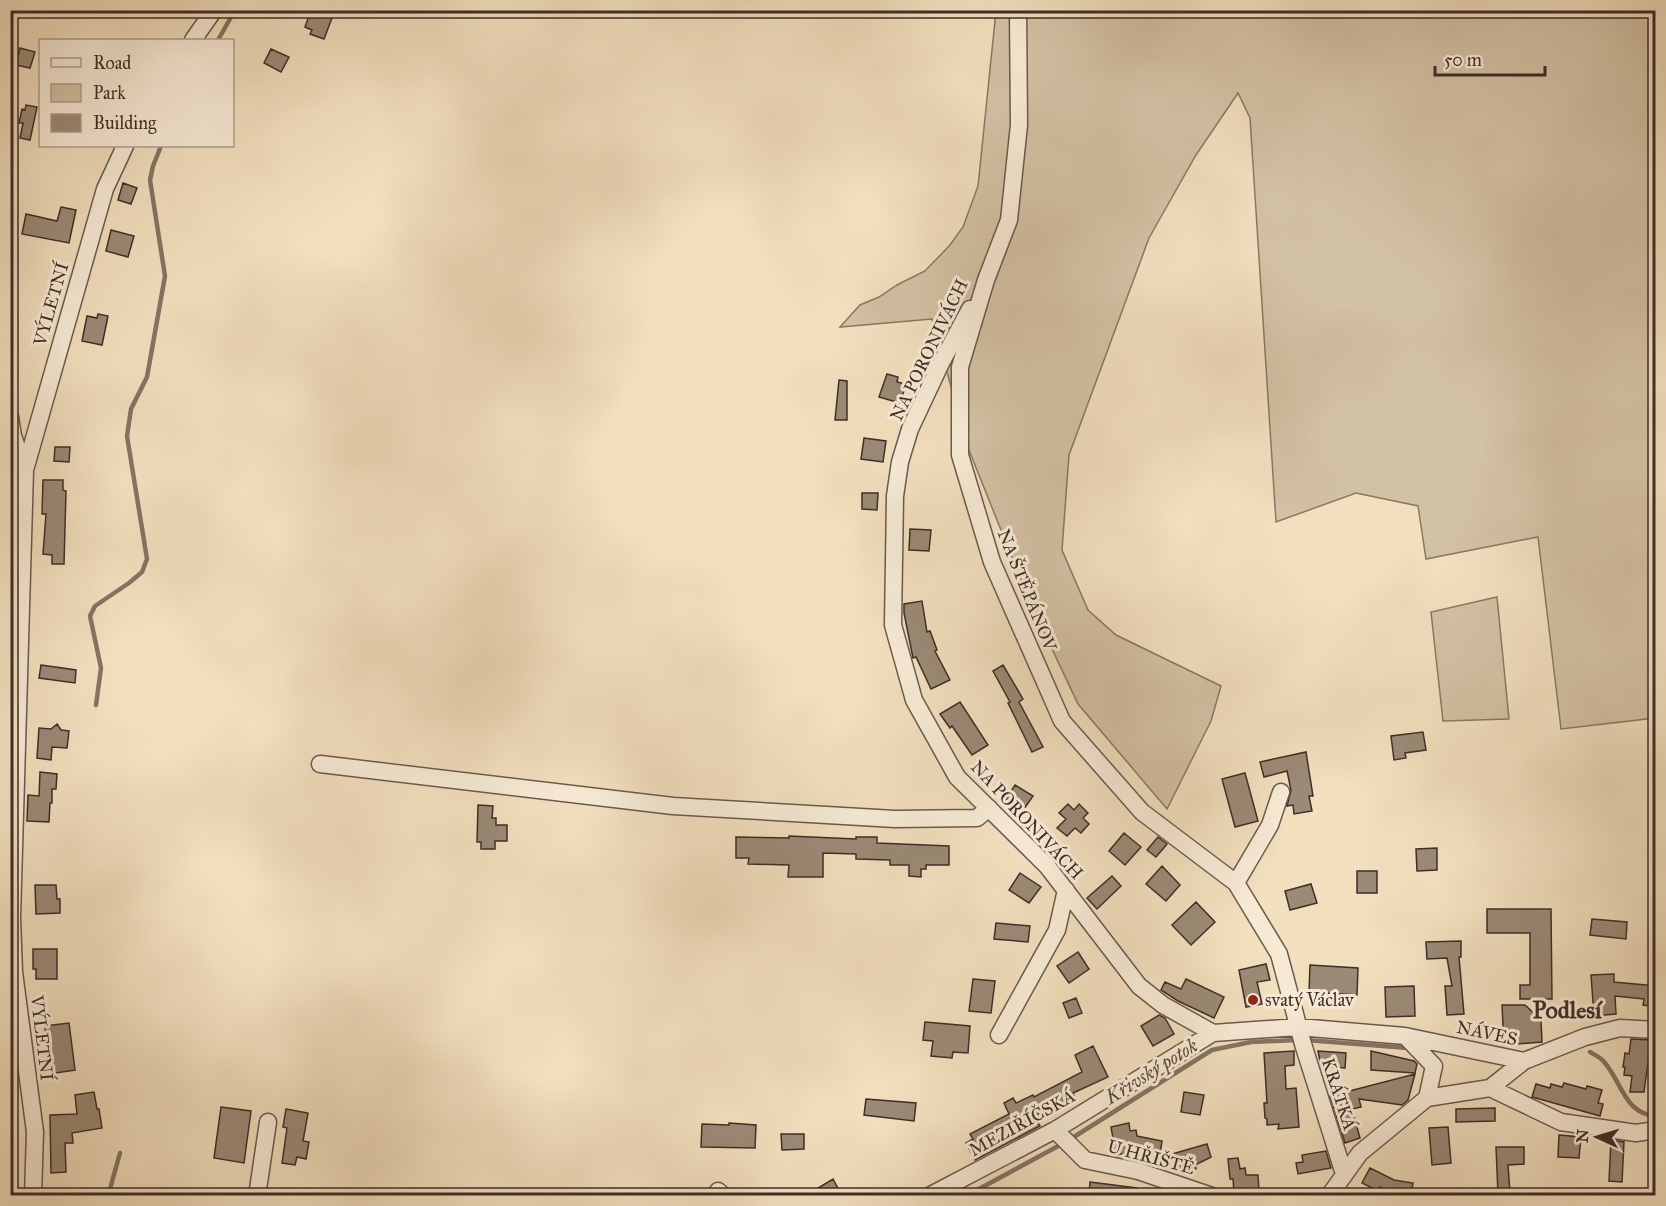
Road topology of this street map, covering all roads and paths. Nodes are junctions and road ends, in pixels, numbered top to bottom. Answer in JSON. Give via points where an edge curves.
{"nodes":[{"id":1,"x":214,"y":10,"type":"edge"},
{"id":2,"x":1018,"y":10,"type":"edge"},
{"id":3,"x":194,"y":39,"type":"edge"},
{"id":4,"x":125,"y":147,"type":"edge"},
{"id":5,"x":986,"y":280,"type":"junction"},
{"id":6,"x":10,"y":417,"type":"edge"},
{"id":7,"x":25,"y":470,"type":"junction"},
{"id":8,"x":320,"y":764,"type":"dead end"},
{"id":9,"x":1281,"y":792,"type":"dead end"},
{"id":10,"x":989,"y":808,"type":"junction"},
{"id":11,"x":1236,"y":883,"type":"junction"},
{"id":12,"x":1066,"y":890,"type":"junction"},
{"id":13,"x":1656,"y":1030,"type":"edge"},
{"id":14,"x":1213,"y":1033,"type":"junction"},
{"id":15,"x":999,"y":1035,"type":"dead end"},
{"id":16,"x":1300,"y":1035,"type":"junction"},
{"id":17,"x":1405,"y":1036,"type":"junction"},
{"id":18,"x":1524,"y":1061,"type":"junction"},
{"id":19,"x":1490,"y":1088,"type":"junction"},
{"id":20,"x":1427,"y":1098,"type":"junction"},
{"id":21,"x":268,"y":1122,"type":"dead end"},
{"id":22,"x":1656,"y":1130,"type":"edge"},
{"id":23,"x":1058,"y":1133,"type":"junction"},
{"id":24,"x":1344,"y":1174,"type":"junction"},
{"id":25,"x":33,"y":1196,"type":"edge"},
{"id":26,"x":257,"y":1196,"type":"edge"},
{"id":27,"x":929,"y":1196,"type":"edge"},
{"id":28,"x":1212,"y":1196,"type":"edge"},
{"id":29,"x":1329,"y":1196,"type":"edge"}],
"edges":[{"from":1,"to":3,"type":"street"},
{"from":2,"to":5,"type":"street","name":"NA ŠTĚPÁNOV","via":[[1019,125],[1009,220]]},
{"from":4,"to":7,"type":"street","name":"VÝLETNÍ","via":[[105,189]]},
{"from":5,"to":10,"type":"street","name":"NA PORONIVÁCH","via":[[940,363],[910,429],[900,462],[895,496],[893,626],[914,700],[957,777]]},
{"from":5,"to":11,"type":"street","name":"NA ŠTĚPÁNOV","via":[[960,367],[960,455],[992,562],[1062,721],[1142,812]]},
{"from":6,"to":7,"type":"street"},
{"from":7,"to":25,"type":"street","name":"VÝLETNÍ","via":[[12,918],[14,972],[35,1132]]},
{"from":8,"to":10,"type":"street","via":[[673,806],[895,819],[977,818]]},
{"from":9,"to":11,"type":"street","via":[[1270,825]]},
{"from":10,"to":12,"type":"street","name":"NA PORONIVÁCH"},
{"from":11,"to":16,"type":"street","name":"NA ŠTĚPÁNOV","via":[[1279,954]]},
{"from":12,"to":14,"type":"street","name":"NA PORONIVÁCH","via":[[1139,986],[1163,1005]]},
{"from":12,"to":15,"type":"street","via":[[1057,930]]},
{"from":13,"to":18,"type":"street","via":[[1620,1028]]},
{"from":14,"to":16,"type":"street","name":"MEZIŘÍČSKÁ"},
{"from":14,"to":23,"type":"street","name":"MEZIŘÍČSKÁ"},
{"from":16,"to":17,"type":"street","name":"MEZIŘÍČSKÁ"},
{"from":16,"to":24,"type":"street","name":"KRÁTKÁ"},
{"from":17,"to":18,"type":"street","name":"NÁVES"},
{"from":17,"to":20,"type":"street","via":[[1434,1066]]},
{"from":18,"to":19,"type":"street","name":"NÁVES"},
{"from":19,"to":20,"type":"street","name":"NÁVES"},
{"from":19,"to":22,"type":"street","via":[[1561,1122],[1636,1133]]},
{"from":20,"to":24,"type":"street","via":[[1360,1153]]},
{"from":21,"to":26,"type":"street"},
{"from":23,"to":27,"type":"street","name":"MEZIŘÍČSKÁ"},
{"from":23,"to":28,"type":"street","name":"U HŘIŠTĚ","via":[[1085,1160],[1138,1171]]},
{"from":24,"to":29,"type":"street"}]}
